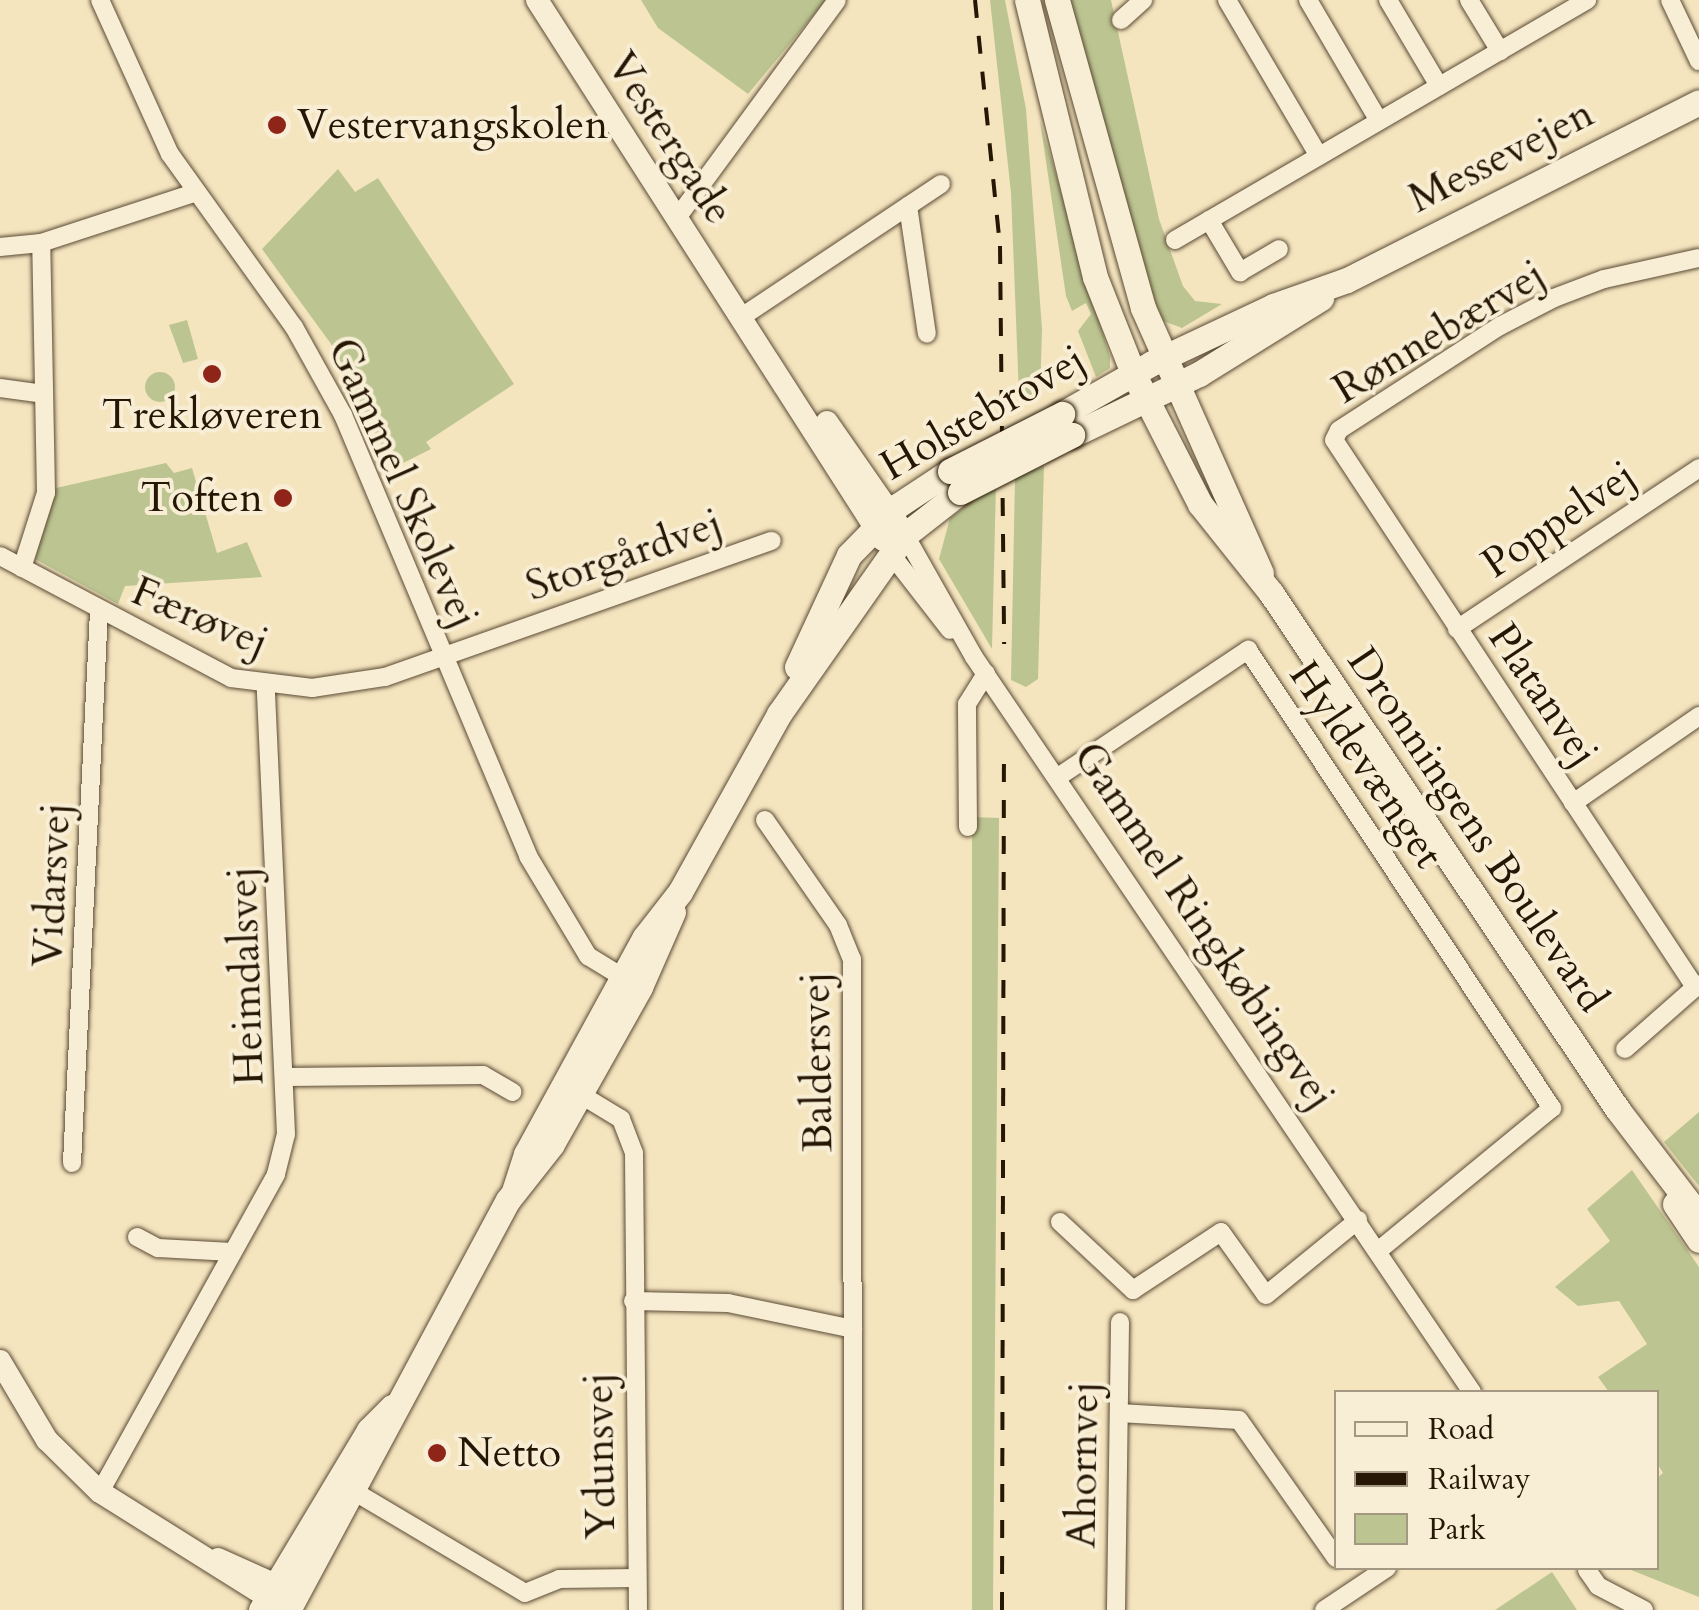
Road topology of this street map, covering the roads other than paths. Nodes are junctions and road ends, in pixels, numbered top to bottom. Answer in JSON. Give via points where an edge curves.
{"nodes":[{"id":1,"x":100,"y":0,"type":"edge"},
{"id":2,"x":537,"y":0,"type":"edge"},
{"id":3,"x":837,"y":0,"type":"edge"},
{"id":4,"x":1028,"y":0,"type":"edge"},
{"id":5,"x":1057,"y":0,"type":"edge"},
{"id":6,"x":1144,"y":0,"type":"edge"},
{"id":7,"x":1227,"y":0,"type":"edge"},
{"id":8,"x":1308,"y":0,"type":"edge"},
{"id":9,"x":1388,"y":0,"type":"edge"},
{"id":10,"x":1469,"y":0,"type":"edge"},
{"id":11,"x":1587,"y":0,"type":"edge"},
{"id":12,"x":1670,"y":0,"type":"edge"},
{"id":13,"x":1121,"y":20,"type":"dead end"},
{"id":14,"x":1500,"y":51,"type":"junction"},
{"id":15,"x":1699,"y":61,"type":"edge"},
{"id":16,"x":1439,"y":86,"type":"junction"},
{"id":17,"x":1697,"y":100,"type":"edge"},
{"id":18,"x":1379,"y":121,"type":"junction"},
{"id":19,"x":1319,"y":156,"type":"junction"},
{"id":20,"x":941,"y":184,"type":"dead end"},
{"id":21,"x":194,"y":193,"type":"junction"},
{"id":22,"x":908,"y":206,"type":"junction"},
{"id":23,"x":678,"y":218,"type":"junction"},
{"id":24,"x":1209,"y":220,"type":"junction"},
{"id":25,"x":1175,"y":240,"type":"dead end"},
{"id":26,"x":41,"y":243,"type":"junction"},
{"id":27,"x":0,"y":246,"type":"edge"},
{"id":28,"x":1279,"y":249,"type":"dead end"},
{"id":29,"x":1699,"y":258,"type":"edge"},
{"id":30,"x":1347,"y":280,"type":"junction"},
{"id":31,"x":743,"y":316,"type":"junction"},
{"id":32,"x":927,"y":334,"type":"dead end"},
{"id":33,"x":1155,"y":379,"type":"junction"},
{"id":34,"x":0,"y":388,"type":"edge"},
{"id":35,"x":44,"y":394,"type":"junction"},
{"id":36,"x":1334,"y":440,"type":"joint"},
{"id":37,"x":1699,"y":468,"type":"edge"},
{"id":38,"x":889,"y":534,"type":"junction"},
{"id":39,"x":772,"y":541,"type":"dead end"},
{"id":40,"x":0,"y":556,"type":"edge"},
{"id":41,"x":22,"y":568,"type":"junction"},
{"id":42,"x":1270,"y":594,"type":"junction"},
{"id":43,"x":99,"y":611,"type":"junction"},
{"id":44,"x":1457,"y":630,"type":"junction"},
{"id":45,"x":443,"y":658,"type":"junction"},
{"id":46,"x":986,"y":674,"type":"junction"},
{"id":47,"x":266,"y":686,"type":"junction"},
{"id":48,"x":779,"y":714,"type":"junction"},
{"id":49,"x":1699,"y":716,"type":"edge"},
{"id":50,"x":1058,"y":778,"type":"junction"},
{"id":51,"x":1573,"y":803,"type":"junction"},
{"id":52,"x":765,"y":820,"type":"dead end"},
{"id":53,"x":968,"y":827,"type":"dead end"},
{"id":54,"x":631,"y":983,"type":"junction"},
{"id":55,"x":1697,"y":985,"type":"edge"},
{"id":56,"x":1624,"y":1049,"type":"dead end"},
{"id":57,"x":286,"y":1076,"type":"junction"},
{"id":58,"x":572,"y":1090,"type":"junction"},
{"id":59,"x":512,"y":1092,"type":"dead end"},
{"id":60,"x":1618,"y":1110,"type":"junction"},
{"id":61,"x":72,"y":1163,"type":"dead end"},
{"id":62,"x":1699,"y":1216,"type":"edge"},
{"id":63,"x":1358,"y":1220,"type":"junction"},
{"id":64,"x":1060,"y":1222,"type":"dead end"},
{"id":65,"x":137,"y":1237,"type":"dead end"},
{"id":66,"x":1699,"y":1240,"type":"edge"},
{"id":67,"x":232,"y":1252,"type":"junction"},
{"id":68,"x":1378,"y":1252,"type":"junction"},
{"id":69,"x":633,"y":1301,"type":"junction"},
{"id":70,"x":1120,"y":1322,"type":"dead end"},
{"id":71,"x":853,"y":1328,"type":"junction"},
{"id":72,"x":0,"y":1361,"type":"edge"},
{"id":73,"x":1471,"y":1390,"type":"edge"},
{"id":74,"x":1118,"y":1413,"type":"junction"},
{"id":75,"x":346,"y":1487,"type":"junction"},
{"id":76,"x":100,"y":1492,"type":"junction"},
{"id":77,"x":1334,"y":1555,"type":"edge"},
{"id":78,"x":1344,"y":1570,"type":"edge"},
{"id":79,"x":1383,"y":1570,"type":"edge"},
{"id":80,"x":1587,"y":1570,"type":"edge"},
{"id":81,"x":637,"y":1578,"type":"junction"},
{"id":82,"x":1356,"y":1588,"type":"junction"},
{"id":83,"x":523,"y":1601,"type":"edge"},
{"id":84,"x":279,"y":1603,"type":"edge"},
{"id":85,"x":638,"y":1610,"type":"edge"},
{"id":86,"x":853,"y":1610,"type":"edge"},
{"id":87,"x":1116,"y":1610,"type":"edge"},
{"id":88,"x":1324,"y":1610,"type":"edge"},
{"id":89,"x":1644,"y":1610,"type":"edge"}],
"edges":[{"from":1,"to":21,"type":"street","name":"Gammel Skolevej","via":[[157,132]]},
{"from":2,"to":23,"type":"street","name":"Vestergade"},
{"from":3,"to":23,"type":"street"},
{"from":4,"to":33,"type":"main road","via":[[1075,208]]},
{"from":5,"to":33,"type":"main road","name":"Dronningens Boulevard"},
{"from":6,"to":13,"type":"street"},
{"from":7,"to":19,"type":"street"},
{"from":8,"to":18,"type":"street"},
{"from":9,"to":16,"type":"street"},
{"from":10,"to":14,"type":"street"},
{"from":11,"to":14,"type":"street"},
{"from":12,"to":15,"type":"street"},
{"from":14,"to":16,"type":"street"},
{"from":16,"to":18,"type":"street"},
{"from":17,"to":30,"type":"main road","name":"Messevejen"},
{"from":18,"to":19,"type":"street"},
{"from":19,"to":24,"type":"street"},
{"from":20,"to":22,"type":"street"},
{"from":21,"to":26,"type":"street"},
{"from":21,"to":45,"type":"street","name":"Gammel Skolevej","via":[[320,371]]},
{"from":22,"to":31,"type":"street"},
{"from":22,"to":32,"type":"street"},
{"from":23,"to":31,"type":"street","name":"Vestergade"},
{"from":24,"to":25,"type":"street"},
{"from":24,"to":28,"type":"street","via":[[1240,272]]},
{"from":26,"to":27,"type":"street"},
{"from":26,"to":35,"type":"street"},
{"from":29,"to":36,"type":"street","name":"Rønnebærvej","via":[[1604,278],[1554,298],[1500,326],[1339,430]]},
{"from":30,"to":33,"type":"main road","name":"Messevejen","via":[[1302,296]]},
{"from":30,"to":33,"type":"main road","name":"Messevejen","via":[[1282,326]]},
{"from":31,"to":38,"type":"street","name":"Vestergade","via":[[807,396]]},
{"from":33,"to":38,"type":"main road","name":"Holstebrovej","bridge":true,"via":[[955,482]]},
{"from":33,"to":42,"type":"main road","name":"Dronningens Boulevard","via":[[1211,492],[1242,531]]},
{"from":33,"to":42,"type":"main road","name":"Dronningens Boulevard","via":[[1224,542]]},
{"from":34,"to":35,"type":"street"},
{"from":35,"to":41,"type":"street","via":[[46,494]]},
{"from":36,"to":44,"type":"street","name":"Platanvej"},
{"from":37,"to":44,"type":"street","name":"Poppelvej"},
{"from":38,"to":46,"type":"street","name":"Gammel Ringkøbingvej"},
{"from":38,"to":48,"type":"main road","name":"Holstebrovej"},
{"from":38,"to":48,"type":"main road","name":"Holstebrovej","via":[[835,576]]},
{"from":39,"to":45,"type":"street","name":"Storgårdvej"},
{"from":40,"to":41,"type":"street","name":"Færøvej"},
{"from":41,"to":43,"type":"street","name":"Færøvej"},
{"from":42,"to":60,"type":"main road","name":"Dronningens Boulevard"},
{"from":43,"to":47,"type":"street","name":"Færøvej","via":[[232,678]]},
{"from":43,"to":61,"type":"street","name":"Vidarsvej"},
{"from":44,"to":51,"type":"street","name":"Platanvej"},
{"from":45,"to":47,"type":"street","name":"Færøvej","via":[[364,682]]},
{"from":45,"to":54,"type":"street","name":"Gammel Skolevej","via":[[528,856],[588,956]]},
{"from":46,"to":50,"type":"street","name":"Gammel Ringkøbingvej"},
{"from":46,"to":53,"type":"street","via":[[967,704]]},
{"from":47,"to":57,"type":"street","name":"Heimdalsvej"},
{"from":48,"to":54,"type":"main road","name":"Holstebrovej"},
{"from":49,"to":51,"type":"street"},
{"from":50,"to":63,"type":"street","name":"Gammel Ringkøbingvej"},
{"from":50,"to":68,"type":"street","name":"Hyldevænget","via":[[1248,650],[1552,1108]]},
{"from":51,"to":55,"type":"street","name":"Platanvej"},
{"from":52,"to":71,"type":"street","name":"Baldersvej","via":[[838,926],[852,959]]},
{"from":54,"to":58,"type":"main road","name":"Holstebrovej"},
{"from":55,"to":56,"type":"street","name":"Platanvej"},
{"from":57,"to":59,"type":"street","via":[[483,1075]]},
{"from":57,"to":67,"type":"street","name":"Heimdalsvej","via":[[286,1134],[276,1174]]},
{"from":58,"to":69,"type":"street","name":"Ydunsvej","via":[[621,1120],[631,1137]]},
{"from":58,"to":75,"type":"main road","name":"Holstebrovej","via":[[392,1408],[369,1430]]},
{"from":60,"to":62,"type":"main road","name":"Dronningens Boulevard"},
{"from":60,"to":66,"type":"main road","name":"Dronningens Boulevard"},
{"from":63,"to":64,"type":"street","via":[[1266,1295],[1221,1232],[1133,1290]]},
{"from":63,"to":68,"type":"street","name":"Gammel Ringkøbingvej"},
{"from":65,"to":67,"type":"street","via":[[158,1248]]},
{"from":67,"to":76,"type":"street","name":"Heimdalsvej"},
{"from":68,"to":73,"type":"street","name":"Gammel Ringkøbingvej"},
{"from":69,"to":71,"type":"street","via":[[728,1302]]},
{"from":69,"to":81,"type":"street","name":"Ydunsvej"},
{"from":70,"to":74,"type":"street","name":"Ahornvej"},
{"from":71,"to":86,"type":"street","name":"Baldersvej"},
{"from":72,"to":76,"type":"street","via":[[46,1440]]},
{"from":74,"to":77,"type":"street","via":[[1238,1420]]},
{"from":74,"to":87,"type":"street","name":"Ahornvej"},
{"from":75,"to":83,"type":"street"},
{"from":75,"to":84,"type":"main road","name":"Holstebrovej"},
{"from":76,"to":84,"type":"street"},
{"from":78,"to":82,"type":"street"},
{"from":79,"to":82,"type":"street"},
{"from":80,"to":89,"type":"street","via":[[1598,1586]]},
{"from":81,"to":83,"type":"street","via":[[559,1578]]},
{"from":81,"to":85,"type":"street","name":"Ydunsvej"},
{"from":82,"to":88,"type":"street"}]}
